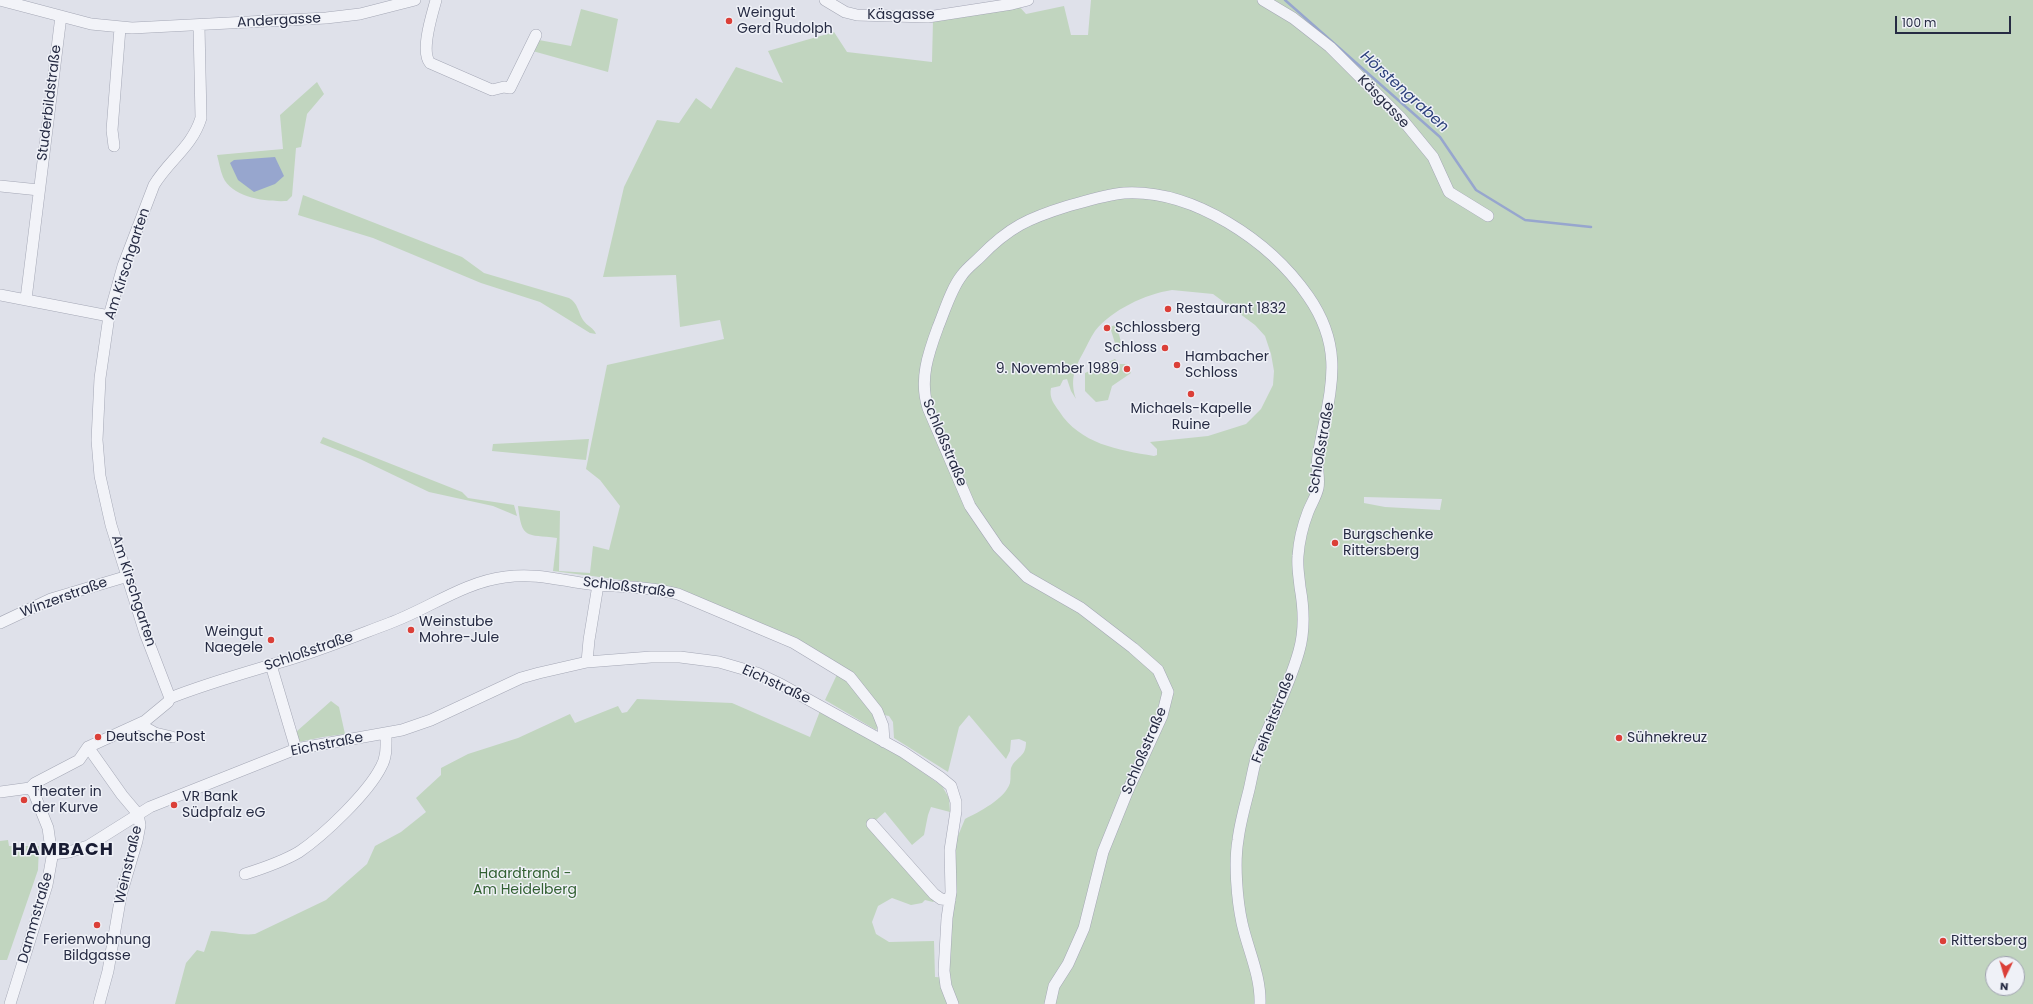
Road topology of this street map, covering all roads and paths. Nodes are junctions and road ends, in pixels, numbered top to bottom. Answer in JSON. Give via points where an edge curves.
{"nodes":[{"id":1,"x":0,"y":0,"type":"edge"},
{"id":2,"x":415,"y":0,"type":"edge"},
{"id":3,"x":436,"y":0,"type":"edge"},
{"id":4,"x":825,"y":0,"type":"edge"},
{"id":5,"x":1028,"y":0,"type":"edge"},
{"id":6,"x":1263,"y":0,"type":"edge"},
{"id":7,"x":23,"y":3,"type":"edge"},
{"id":8,"x":61,"y":16,"type":"junction"},
{"id":9,"x":199,"y":26,"type":"junction"},
{"id":10,"x":120,"y":28,"type":"junction"},
{"id":11,"x":536,"y":35,"type":"dead end"},
{"id":12,"x":114,"y":146,"type":"dead end"},
{"id":13,"x":0,"y":186,"type":"edge"},
{"id":14,"x":39,"y":190,"type":"junction"},
{"id":15,"x":1488,"y":216,"type":"dead end"},
{"id":16,"x":0,"y":295,"type":"edge"},
{"id":17,"x":26,"y":299,"type":"junction"},
{"id":18,"x":109,"y":316,"type":"junction"},
{"id":19,"x":1312,"y":502,"type":"joint"},
{"id":20,"x":128,"y":576,"type":"junction"},
{"id":21,"x":598,"y":585,"type":"junction"},
{"id":22,"x":0,"y":623,"type":"edge"},
{"id":23,"x":587,"y":662,"type":"junction"},
{"id":24,"x":271,"y":665,"type":"junction"},
{"id":25,"x":170,"y":698,"type":"junction"},
{"id":26,"x":139,"y":724,"type":"junction"},
{"id":27,"x":386,"y":734,"type":"junction"},
{"id":28,"x":172,"y":737,"type":"dead end"},
{"id":29,"x":884,"y":742,"type":"junction"},
{"id":30,"x":88,"y":747,"type":"junction"},
{"id":31,"x":296,"y":749,"type":"junction"},
{"id":32,"x":30,"y":788,"type":"junction"},
{"id":33,"x":0,"y":792,"type":"edge"},
{"id":34,"x":138,"y":814,"type":"junction"},
{"id":35,"x":872,"y":824,"type":"dead end"},
{"id":36,"x":52,"y":854,"type":"junction"},
{"id":37,"x":245,"y":874,"type":"dead end"},
{"id":38,"x":950,"y":900,"type":"junction"},
{"id":39,"x":10,"y":1004,"type":"edge"},
{"id":40,"x":99,"y":1004,"type":"edge"},
{"id":41,"x":952,"y":1004,"type":"edge"},
{"id":42,"x":1050,"y":1004,"type":"edge"},
{"id":43,"x":1260,"y":1004,"type":"edge"}],
"edges":[{"from":1,"to":7,"type":"street","name":"Andergasse"},
{"from":2,"to":9,"type":"street","name":"Andergasse","via":[[342,17]]},
{"from":3,"to":11,"type":"street","via":[[427,36],[427,59],[430,63],[492,90],[510,88]]},
{"from":4,"to":5,"type":"street","name":"Käsgasse","via":[[845,12],[858,15],[928,17]]},
{"from":6,"to":15,"type":"street","name":"Käsgasse","via":[[1293,18],[1330,47],[1401,118],[1433,157],[1449,192]]},
{"from":7,"to":8,"type":"street","name":"Andergasse"},
{"from":8,"to":10,"type":"street","name":"Andergasse"},
{"from":8,"to":14,"type":"street","name":"Studerbildstraße"},
{"from":9,"to":10,"type":"street","name":"Andergasse"},
{"from":9,"to":18,"type":"street","name":"Am Kirschgarten","via":[[202,105],[199,125],[189,143],[154,185],[123,266]]},
{"from":10,"to":12,"type":"street","via":[[112,130]]},
{"from":13,"to":14,"type":"street"},
{"from":14,"to":17,"type":"street","name":"Studerbildstraße"},
{"from":16,"to":17,"type":"street"},
{"from":17,"to":18,"type":"street"},
{"from":18,"to":20,"type":"street","name":"Am Kirschgarten","via":[[98,401],[98,459],[111,525]]},
{"from":19,"to":42,"type":"street","name":"Schloßstraße","via":[[1319,482],[1317,461],[1331,392],[1332,358],[1325,328],[1310,299],[1283,266],[1238,228],[1208,211],[1153,194],[1125,193],[1095,198],[1034,218],[1010,229],[962,276],[934,337],[925,365],[924,388],[928,408],[970,506],[998,546],[1027,577],[1081,608],[1133,648],[1158,670],[1168,692],[1162,716],[1103,852],[1084,928],[1068,964],[1054,986]]},
{"from":19,"to":43,"type":"street","name":"Freiheitstraße","via":[[1300,541],[1297,569],[1304,615],[1299,651],[1283,699],[1257,756],[1237,842],[1239,908],[1258,981]]},
{"from":20,"to":22,"type":"street","name":"Winzerstraße","via":[[52,600]]},
{"from":20,"to":25,"type":"street","name":"Am Kirschgarten","via":[[145,633]]},
{"from":21,"to":23,"type":"street"},
{"from":21,"to":24,"type":"street","name":"Schloßstraße","via":[[545,576],[503,577],[456,592],[393,622]]},
{"from":21,"to":29,"type":"street","name":"Schloßstraße","via":[[630,586],[678,594],[794,643],[850,677],[877,711],[883,726]]},
{"from":23,"to":27,"type":"street","name":"Eichstraße","via":[[521,678],[431,720]]},
{"from":23,"to":29,"type":"street","name":"Eichstraße","via":[[651,657],[680,657],[719,662],[757,673],[782,685]]},
{"from":24,"to":25,"type":"street","name":"Schloßstraße"},
{"from":24,"to":31,"type":"street"},
{"from":25,"to":26,"type":"street","name":"Schloßstraße","via":[[155,714]]},
{"from":26,"to":28,"type":"street","via":[[155,733]]},
{"from":26,"to":30,"type":"street","name":"Schloßstraße"},
{"from":27,"to":31,"type":"street","name":"Eichstraße"},
{"from":27,"to":37,"type":"street","via":[[386,748],[381,768],[344,811],[299,852],[270,866]]},
{"from":29,"to":38,"type":"street","via":[[940,777],[951,786],[954,793],[956,811],[950,850]]},
{"from":30,"to":32,"type":"street","via":[[79,760]]},
{"from":30,"to":34,"type":"street","name":"Weinstraße"},
{"from":31,"to":34,"type":"street","name":"Eichstraße"},
{"from":32,"to":33,"type":"street"},
{"from":32,"to":36,"type":"street","name":"Dammstraße","via":[[45,820]]},
{"from":34,"to":36,"type":"street","name":"Eichstraße","via":[[88,846]]},
{"from":34,"to":40,"type":"street","name":"Weinstraße","via":[[140,833],[121,895],[108,971]]},
{"from":35,"to":38,"type":"street","via":[[934,894]]},
{"from":36,"to":39,"type":"street","name":"Dammstraße","via":[[49,877]]},
{"from":38,"to":41,"type":"street","via":[[944,971]]}]}
